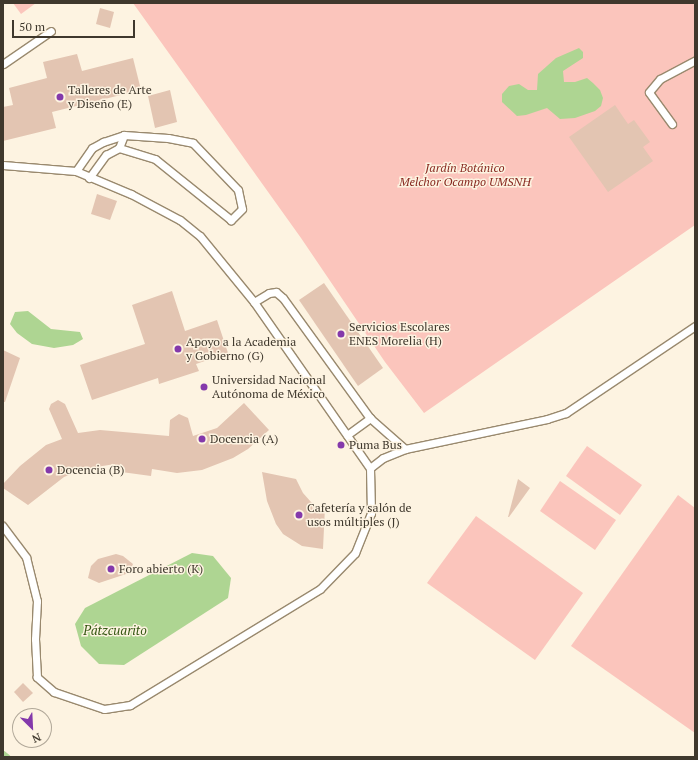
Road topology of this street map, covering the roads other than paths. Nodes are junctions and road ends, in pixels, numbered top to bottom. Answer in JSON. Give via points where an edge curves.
{"nodes":[{"id":1,"x":51,"y":31,"type":"dead end"},
{"id":2,"x":695,"y":60,"type":"edge"},
{"id":3,"x":3,"y":64,"type":"edge"},
{"id":4,"x":672,"y":124,"type":"dead end"},
{"id":5,"x":124,"y":135,"type":"junction"},
{"id":6,"x":119,"y":148,"type":"junction"},
{"id":7,"x":3,"y":165,"type":"edge"},
{"id":8,"x":76,"y":172,"type":"junction"},
{"id":9,"x":89,"y":178,"type":"junction"},
{"id":10,"x":254,"y":302,"type":"junction"},
{"id":11,"x":695,"y":326,"type":"edge"},
{"id":12,"x":370,"y":418,"type":"junction"},
{"id":13,"x":347,"y":435,"type":"junction"},
{"id":14,"x":405,"y":449,"type":"junction"},
{"id":15,"x":370,"y":468,"type":"junction"},
{"id":16,"x":3,"y":526,"type":"edge"}],
"edges":[{"from":1,"to":3,"type":"lane"},
{"from":2,"to":4,"type":"lane","via":[[660,79],[649,92]]},
{"from":5,"to":6,"type":"lane"},
{"from":5,"to":6,"type":"lane","via":[[168,138],[192,143],[238,190],[242,209],[231,220],[155,159]]},
{"from":5,"to":8,"type":"lane","via":[[92,148]]},
{"from":6,"to":9,"type":"lane","via":[[106,155]]},
{"from":7,"to":8,"type":"lane"},
{"from":8,"to":9,"type":"lane"},
{"from":9,"to":10,"type":"lane","via":[[131,194],[180,220],[200,236]]},
{"from":10,"to":12,"type":"lane","via":[[276,292],[283,298]]},
{"from":10,"to":13,"type":"lane"},
{"from":11,"to":14,"type":"lane","via":[[566,413]]},
{"from":12,"to":13,"type":"lane"},
{"from":12,"to":14,"type":"lane"},
{"from":13,"to":15,"type":"lane"},
{"from":14,"to":15,"type":"lane","via":[[384,458]]},
{"from":15,"to":16,"type":"lane","via":[[371,513],[355,553],[320,589],[130,705],[104,709],[54,692],[37,677],[37,601],[26,557]]}]}
